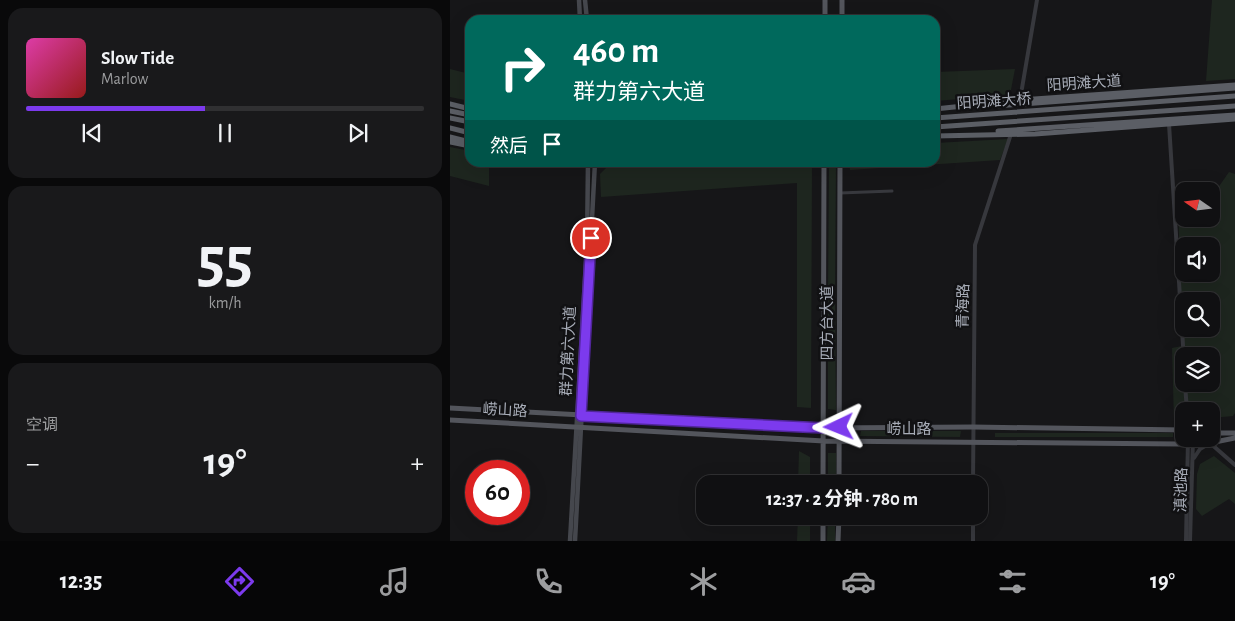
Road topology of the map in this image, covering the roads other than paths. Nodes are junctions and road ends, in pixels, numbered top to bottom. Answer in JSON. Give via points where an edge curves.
{"nodes":[{"id":1,"x":579,"y":0,"type":"edge"},
{"id":2,"x":585,"y":0,"type":"edge"},
{"id":3,"x":825,"y":0,"type":"edge"},
{"id":4,"x":842,"y":0,"type":"edge"},
{"id":5,"x":1038,"y":0,"type":"edge"},
{"id":6,"x":580,"y":15,"type":"edge"},
{"id":7,"x":586,"y":15,"type":"edge"},
{"id":8,"x":825,"y":15,"type":"edge"},
{"id":9,"x":842,"y":15,"type":"edge"},
{"id":10,"x":1235,"y":87,"type":"edge"},
{"id":11,"x":1235,"y":96,"type":"edge"},
{"id":12,"x":1020,"y":100,"type":"junction"},
{"id":13,"x":450,"y":104,"type":"edge"},
{"id":14,"x":1235,"y":106,"type":"edge"},
{"id":15,"x":957,"y":107,"type":"junction"},
{"id":16,"x":465,"y":108,"type":"edge"},
{"id":17,"x":940,"y":109,"type":"edge"},
{"id":18,"x":450,"y":111,"type":"edge"},
{"id":19,"x":465,"y":113,"type":"edge"},
{"id":20,"x":1235,"y":116,"type":"edge"},
{"id":21,"x":450,"y":118,"type":"edge"},
{"id":22,"x":940,"y":118,"type":"edge"},
{"id":23,"x":465,"y":121,"type":"edge"},
{"id":24,"x":1169,"y":124,"type":"junction"},
{"id":25,"x":940,"y":127,"type":"edge"},
{"id":26,"x":450,"y":128,"type":"edge"},
{"id":27,"x":465,"y":132,"type":"edge"},
{"id":28,"x":960,"y":134,"type":"junction"},
{"id":29,"x":1011,"y":134,"type":"junction"},
{"id":30,"x":940,"y":136,"type":"edge"},
{"id":31,"x":450,"y":137,"type":"edge"},
{"id":32,"x":465,"y":141,"type":"edge"},
{"id":33,"x":450,"y":142,"type":"edge"},
{"id":34,"x":465,"y":145,"type":"edge"},
{"id":35,"x":588,"y":167,"type":"edge"},
{"id":36,"x":595,"y":167,"type":"edge"},
{"id":37,"x":824,"y":167,"type":"edge"},
{"id":38,"x":840,"y":167,"type":"edge"},
{"id":39,"x":892,"y":191,"type":"dead end"},
{"id":40,"x":840,"y":193,"type":"junction"},
{"id":41,"x":1183,"y":347,"type":"edge"},
{"id":42,"x":450,"y":408,"type":"edge"},
{"id":43,"x":579,"y":416,"type":"junction"},
{"id":44,"x":450,"y":420,"type":"edge"},
{"id":45,"x":579,"y":427,"type":"junction"},
{"id":46,"x":839,"y":427,"type":"junction"},
{"id":47,"x":973,"y":427,"type":"junction"},
{"id":48,"x":824,"y":428,"type":"junction"},
{"id":49,"x":1175,"y":430,"type":"edge"},
{"id":50,"x":1220,"y":433,"type":"edge"},
{"id":51,"x":1235,"y":433,"type":"edge"},
{"id":52,"x":1235,"y":438,"type":"edge"},
{"id":53,"x":824,"y":441,"type":"junction"},
{"id":54,"x":840,"y":441,"type":"junction"},
{"id":55,"x":1175,"y":441,"type":"edge"},
{"id":56,"x":1220,"y":441,"type":"edge"},
{"id":57,"x":973,"y":442,"type":"junction"},
{"id":58,"x":1190,"y":447,"type":"edge"},
{"id":59,"x":1191,"y":447,"type":"edge"},
{"id":60,"x":1203,"y":447,"type":"edge"},
{"id":61,"x":1215,"y":447,"type":"edge"},
{"id":62,"x":1192,"y":461,"type":"junction"},
{"id":63,"x":1235,"y":465,"type":"edge"},
{"id":64,"x":823,"y":475,"type":"edge"},
{"id":65,"x":839,"y":475,"type":"edge"},
{"id":66,"x":973,"y":475,"type":"edge"},
{"id":67,"x":823,"y":525,"type":"edge"},
{"id":68,"x":839,"y":525,"type":"edge"},
{"id":69,"x":973,"y":525,"type":"edge"},
{"id":70,"x":570,"y":541,"type":"edge"},
{"id":71,"x":575,"y":541,"type":"edge"},
{"id":72,"x":823,"y":541,"type":"edge"},
{"id":73,"x":838,"y":541,"type":"edge"},
{"id":74,"x":974,"y":541,"type":"edge"},
{"id":75,"x":1186,"y":541,"type":"edge"},
{"id":76,"x":1190,"y":541,"type":"edge"}],
"edges":[{"from":1,"to":6,"type":"main road"},
{"from":2,"to":7,"type":"main road"},
{"from":3,"to":8,"type":"main road"},
{"from":4,"to":9,"type":"main road"},
{"from":5,"to":12,"type":"street"},
{"from":10,"to":12,"type":"highway","name":"阳明滩大道"},
{"from":10,"to":15,"type":"highway"},
{"from":11,"to":22,"type":"highway","name":"阳明滩大桥"},
{"from":12,"to":15,"type":"highway","name":"阳明滩大道"},
{"from":13,"to":16,"type":"highway"},
{"from":14,"to":25,"type":"highway","name":"阳明滩大桥"},
{"from":15,"to":17,"type":"highway","name":"阳明滩大道"},
{"from":18,"to":19,"type":"highway"},
{"from":20,"to":24,"type":"highway"},
{"from":20,"to":28,"type":"highway"},
{"from":21,"to":23,"type":"highway"},
{"from":24,"to":29,"type":"highway"},
{"from":24,"to":41,"type":"street"},
{"from":26,"to":27,"type":"highway"},
{"from":28,"to":29,"type":"highway"},
{"from":28,"to":30,"type":"highway"},
{"from":29,"to":47,"type":"street","name":"青海路","via":[[975,245]]},
{"from":31,"to":32,"type":"highway"},
{"from":33,"to":34,"type":"highway"},
{"from":35,"to":43,"type":"main road","name":"群力第六大道"},
{"from":36,"to":43,"type":"main road","name":"群力第六大道"},
{"from":37,"to":48,"type":"main road","name":"四方台大道"},
{"from":38,"to":40,"type":"main road","name":"四方台大道"},
{"from":39,"to":40,"type":"street"},
{"from":40,"to":46,"type":"main road","name":"四方台大道"},
{"from":42,"to":43,"type":"main road","name":"崂山路"},
{"from":43,"to":45,"type":"main road","name":"群力第六大道"},
{"from":43,"to":48,"type":"main road","name":"崂山路"},
{"from":44,"to":45,"type":"main road","name":"崂山路"},
{"from":45,"to":53,"type":"main road","name":"崂山路"},
{"from":45,"to":70,"type":"main road","name":"群力第六大道"},
{"from":45,"to":71,"type":"main road","name":"群力第六大道"},
{"from":46,"to":47,"type":"main road","name":"崂山路"},
{"from":46,"to":48,"type":"main road","name":"崂山路"},
{"from":46,"to":54,"type":"main road","name":"四方台大道"},
{"from":47,"to":49,"type":"main road","name":"崂山路"},
{"from":47,"to":57,"type":"street","name":"青海路"},
{"from":48,"to":53,"type":"main road","name":"四方台大道"},
{"from":50,"to":51,"type":"main road"},
{"from":52,"to":56,"type":"main road","name":"崂山路"},
{"from":53,"to":54,"type":"main road","name":"崂山路"},
{"from":53,"to":64,"type":"main road","name":"四方台大道"},
{"from":54,"to":57,"type":"main road","name":"崂山路"},
{"from":54,"to":65,"type":"main road","name":"四方台大道"},
{"from":55,"to":57,"type":"main road","name":"崂山路"},
{"from":57,"to":66,"type":"street","name":"青海路"},
{"from":58,"to":75,"type":"street","name":"滇池路"},
{"from":59,"to":62,"type":"street","name":"滇池路"},
{"from":60,"to":62,"type":"street"},
{"from":61,"to":63,"type":"street"},
{"from":62,"to":76,"type":"street","name":"滇池路"},
{"from":67,"to":72,"type":"main road"},
{"from":68,"to":73,"type":"main road"},
{"from":69,"to":74,"type":"street"}]}
